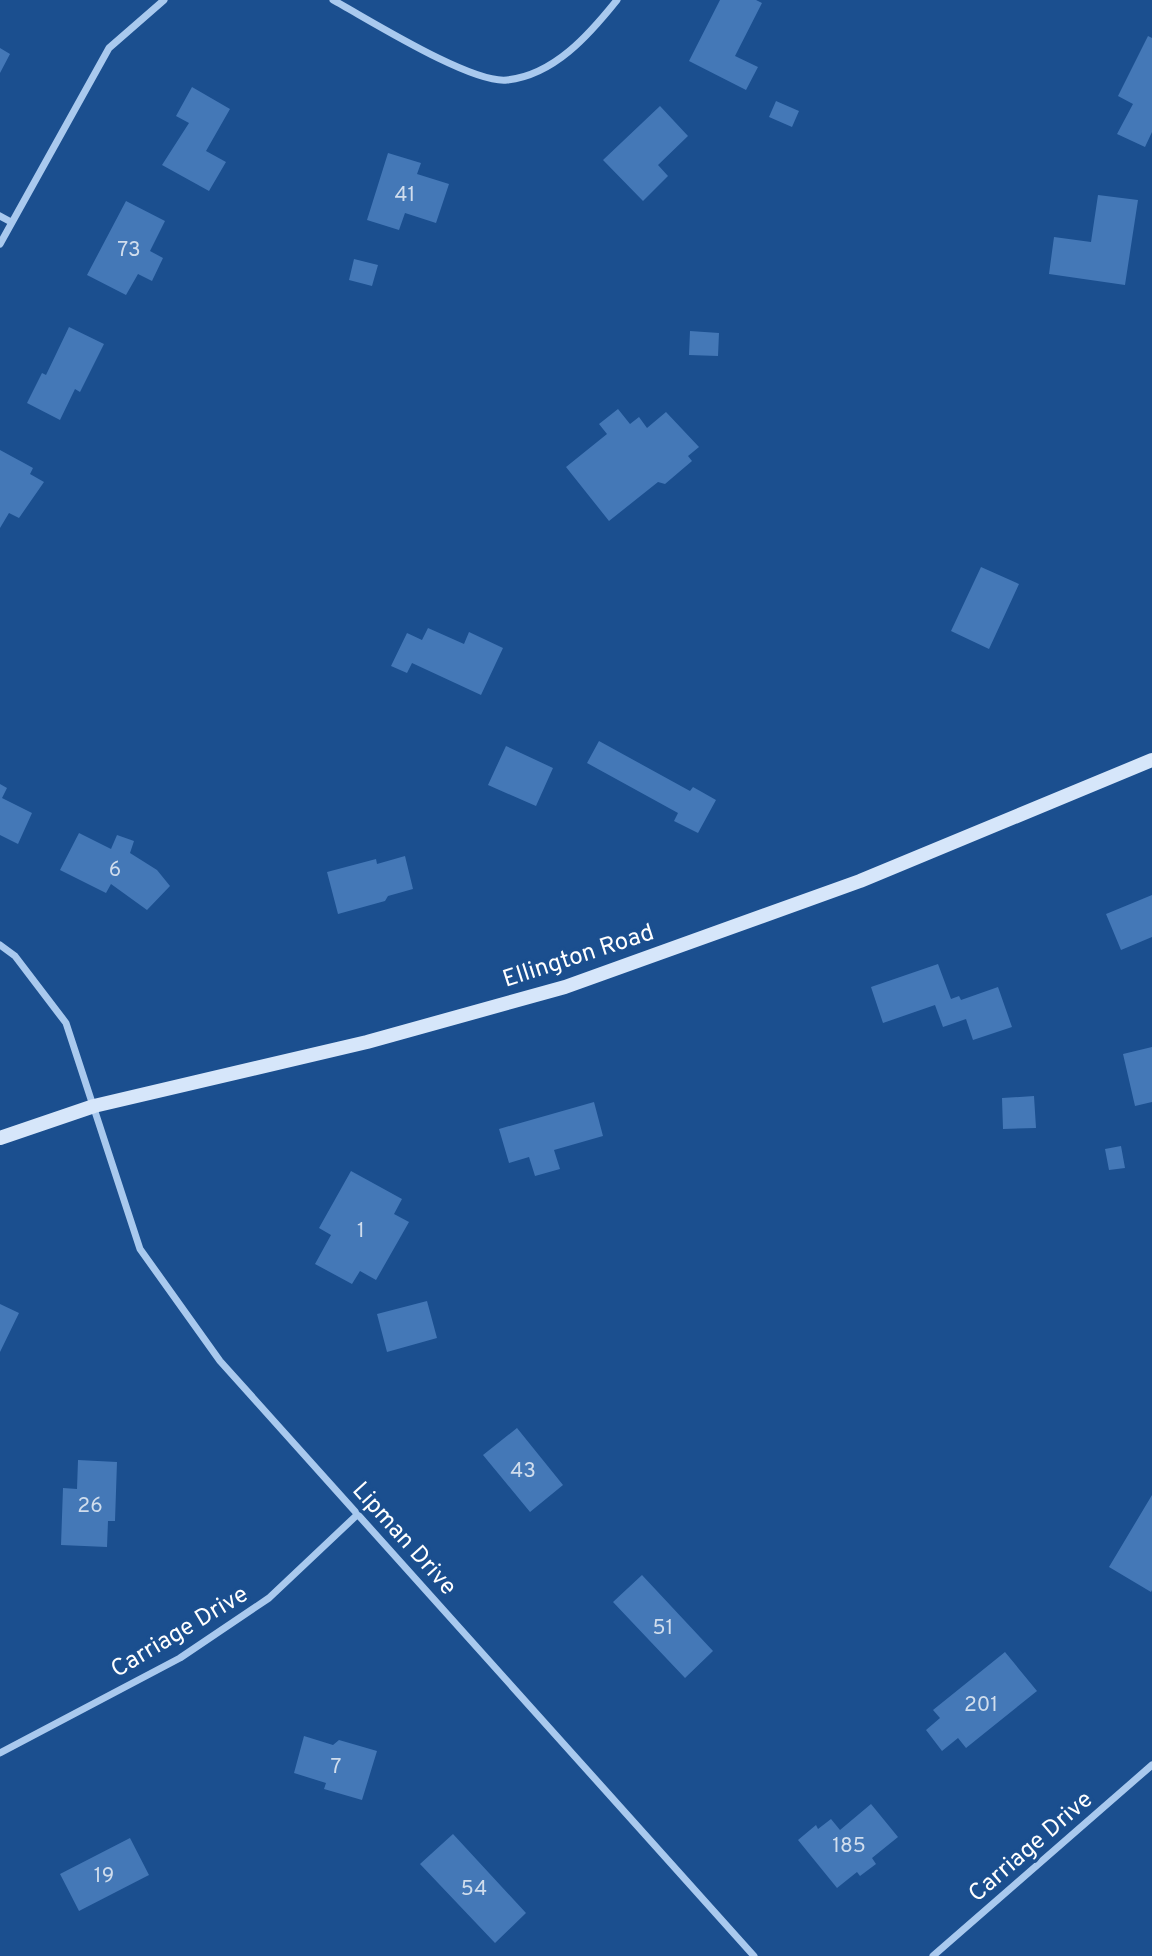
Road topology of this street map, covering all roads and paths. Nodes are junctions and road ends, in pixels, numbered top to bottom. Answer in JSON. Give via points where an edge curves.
{"nodes":[{"id":1,"x":164,"y":0,"type":"edge"},
{"id":2,"x":332,"y":0,"type":"edge"},
{"id":3,"x":617,"y":0,"type":"edge"},
{"id":4,"x":0,"y":216,"type":"edge"},
{"id":5,"x":11,"y":222,"type":"junction"},
{"id":6,"x":0,"y":244,"type":"edge"},
{"id":7,"x":1152,"y":761,"type":"edge"},
{"id":8,"x":0,"y":945,"type":"edge"},
{"id":9,"x":94,"y":1106,"type":"junction"},
{"id":10,"x":0,"y":1138,"type":"edge"},
{"id":11,"x":358,"y":1514,"type":"junction"},
{"id":12,"x":0,"y":1753,"type":"edge"},
{"id":13,"x":1152,"y":1765,"type":"edge"},
{"id":14,"x":754,"y":1956,"type":"edge"},
{"id":15,"x":933,"y":1956,"type":"edge"}],
"edges":[{"from":1,"to":5,"type":"street","via":[[109,48]]},
{"from":2,"to":3,"type":"street","via":[[462,69],[503,81],[531,75],[570,51]]},
{"from":4,"to":5,"type":"street"},
{"from":5,"to":6,"type":"street"},
{"from":7,"to":9,"type":"main road","name":"Ellington Road","via":[[860,881],[565,987],[367,1042]]},
{"from":8,"to":9,"type":"street","name":"Lipman Drive","via":[[15,956],[66,1023]]},
{"from":9,"to":10,"type":"main road","name":"Ellington Road"},
{"from":9,"to":11,"type":"street","name":"Lipman Drive","via":[[140,1249],[220,1361]]},
{"from":11,"to":12,"type":"street","name":"Carriage Drive","via":[[269,1598],[180,1658]]},
{"from":11,"to":14,"type":"street","name":"Lipman Drive"},
{"from":13,"to":15,"type":"street","name":"Carriage Drive"}]}
